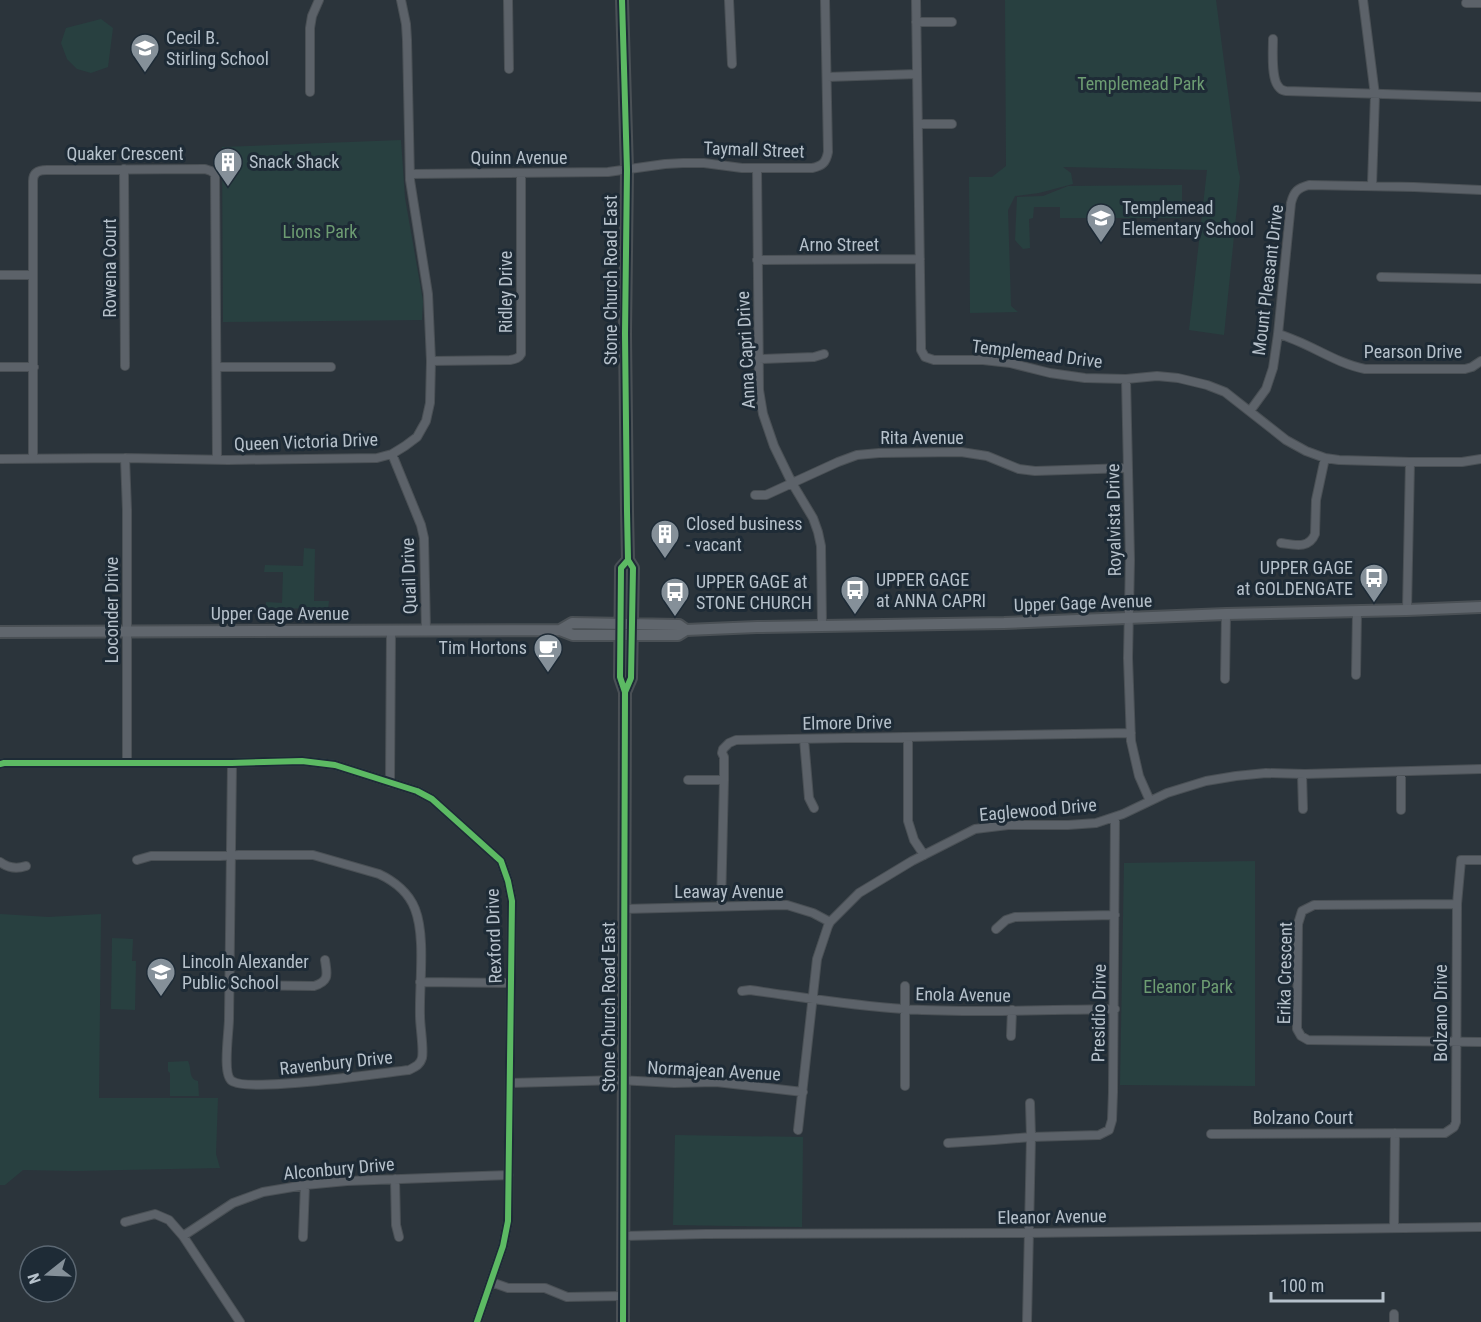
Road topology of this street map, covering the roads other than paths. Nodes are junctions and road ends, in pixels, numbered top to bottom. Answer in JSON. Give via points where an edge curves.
{"nodes":[{"id":1,"x":319,"y":0,"type":"edge"},
{"id":2,"x":400,"y":0,"type":"edge"},
{"id":3,"x":508,"y":0,"type":"edge"},
{"id":4,"x":622,"y":0,"type":"edge"},
{"id":5,"x":729,"y":0,"type":"edge"},
{"id":6,"x":825,"y":0,"type":"edge"},
{"id":7,"x":916,"y":0,"type":"edge"},
{"id":8,"x":1363,"y":0,"type":"edge"},
{"id":9,"x":1466,"y":3,"type":"dead end"},
{"id":10,"x":1481,"y":3,"type":"edge"},
{"id":11,"x":916,"y":22,"type":"junction"},
{"id":12,"x":952,"y":22,"type":"dead end"},
{"id":13,"x":1273,"y":39,"type":"dead end"},
{"id":14,"x":732,"y":64,"type":"dead end"},
{"id":15,"x":509,"y":69,"type":"dead end"},
{"id":16,"x":917,"y":74,"type":"junction"},
{"id":17,"x":827,"y":77,"type":"junction"},
{"id":18,"x":310,"y":93,"type":"dead end"},
{"id":19,"x":1375,"y":94,"type":"junction"},
{"id":20,"x":1481,"y":97,"type":"edge"},
{"id":21,"x":918,"y":124,"type":"junction"},
{"id":22,"x":952,"y":124,"type":"dead end"},
{"id":23,"x":757,"y":168,"type":"junction"},
{"id":24,"x":123,"y":169,"type":"junction"},
{"id":25,"x":627,"y":170,"type":"junction"},
{"id":26,"x":521,"y":173,"type":"junction"},
{"id":27,"x":411,"y":174,"type":"junction"},
{"id":28,"x":1372,"y":185,"type":"junction"},
{"id":29,"x":1481,"y":190,"type":"edge"},
{"id":30,"x":920,"y":259,"type":"junction"},
{"id":31,"x":758,"y":260,"type":"junction"},
{"id":32,"x":0,"y":275,"type":"edge"},
{"id":33,"x":33,"y":275,"type":"junction"},
{"id":34,"x":1381,"y":277,"type":"dead end"},
{"id":35,"x":1481,"y":279,"type":"edge"},
{"id":36,"x":1278,"y":334,"type":"junction"},
{"id":37,"x":824,"y":354,"type":"dead end"},
{"id":38,"x":759,"y":359,"type":"junction"},
{"id":39,"x":431,"y":361,"type":"junction"},
{"id":40,"x":1481,"y":361,"type":"edge"},
{"id":41,"x":125,"y":366,"type":"dead end"},
{"id":42,"x":0,"y":367,"type":"edge"},
{"id":43,"x":33,"y":367,"type":"junction"},
{"id":44,"x":217,"y":367,"type":"junction"},
{"id":45,"x":331,"y":367,"type":"dead end"},
{"id":46,"x":1126,"y":379,"type":"junction"},
{"id":47,"x":1250,"y":411,"type":"junction"},
{"id":48,"x":392,"y":454,"type":"junction"},
{"id":49,"x":33,"y":458,"type":"junction"},
{"id":50,"x":126,"y":458,"type":"junction"},
{"id":51,"x":1325,"y":458,"type":"junction"},
{"id":52,"x":0,"y":459,"type":"edge"},
{"id":53,"x":217,"y":459,"type":"junction"},
{"id":54,"x":1481,"y":459,"type":"edge"},
{"id":55,"x":1410,"y":462,"type":"junction"},
{"id":56,"x":1128,"y":468,"type":"junction"},
{"id":57,"x":792,"y":483,"type":"junction"},
{"id":58,"x":755,"y":495,"type":"dead end"},
{"id":59,"x":1281,"y":543,"type":"dead end"},
{"id":60,"x":628,"y":560,"type":"junction"},
{"id":61,"x":1481,"y":607,"type":"edge"},
{"id":62,"x":1407,"y":610,"type":"junction"},
{"id":63,"x":1357,"y":612,"type":"junction"},
{"id":64,"x":1226,"y":614,"type":"junction"},
{"id":65,"x":1130,"y":618,"type":"junction"},
{"id":66,"x":822,"y":626,"type":"junction"},
{"id":67,"x":620,"y":629,"type":"junction"},
{"id":68,"x":632,"y":629,"type":"junction"},
{"id":69,"x":391,"y":630,"type":"junction"},
{"id":70,"x":426,"y":630,"type":"junction"},
{"id":71,"x":127,"y":631,"type":"junction"},
{"id":72,"x":0,"y":632,"type":"edge"},
{"id":73,"x":1356,"y":675,"type":"dead end"},
{"id":74,"x":1225,"y":679,"type":"dead end"},
{"id":75,"x":625,"y":692,"type":"junction"},
{"id":76,"x":1131,"y":733,"type":"junction"},
{"id":77,"x":908,"y":737,"type":"junction"},
{"id":78,"x":804,"y":739,"type":"junction"},
{"id":79,"x":126,"y":763,"type":"junction"},
{"id":80,"x":232,"y":763,"type":"junction"},
{"id":81,"x":0,"y":764,"type":"edge"},
{"id":82,"x":1481,"y":769,"type":"edge"},
{"id":83,"x":1401,"y":772,"type":"junction"},
{"id":84,"x":1302,"y":774,"type":"junction"},
{"id":85,"x":688,"y":780,"type":"dead end"},
{"id":86,"x":724,"y":780,"type":"junction"},
{"id":87,"x":390,"y":783,"type":"junction"},
{"id":88,"x":1150,"y":801,"type":"junction"},
{"id":89,"x":814,"y":808,"type":"dead end"},
{"id":90,"x":1303,"y":809,"type":"dead end"},
{"id":91,"x":1401,"y":810,"type":"dead end"},
{"id":92,"x":1115,"y":817,"type":"junction"},
{"id":93,"x":924,"y":855,"type":"junction"},
{"id":94,"x":231,"y":856,"type":"junction"},
{"id":95,"x":137,"y":860,"type":"dead end"},
{"id":96,"x":1481,"y":860,"type":"edge"},
{"id":97,"x":0,"y":862,"type":"edge"},
{"id":98,"x":26,"y":866,"type":"dead end"},
{"id":99,"x":1457,"y":904,"type":"junction"},
{"id":100,"x":721,"y":906,"type":"junction"},
{"id":101,"x":624,"y":909,"type":"junction"},
{"id":102,"x":1115,"y":915,"type":"junction"},
{"id":103,"x":830,"y":921,"type":"junction"},
{"id":104,"x":996,"y":929,"type":"dead end"},
{"id":105,"x":325,"y":960,"type":"dead end"},
{"id":106,"x":420,"y":982,"type":"junction"},
{"id":107,"x":511,"y":982,"type":"junction"},
{"id":108,"x":230,"y":985,"type":"junction"},
{"id":109,"x":905,"y":986,"type":"dead end"},
{"id":110,"x":742,"y":991,"type":"dead end"},
{"id":111,"x":811,"y":998,"type":"junction"},
{"id":112,"x":906,"y":1009,"type":"junction"},
{"id":113,"x":1115,"y":1009,"type":"junction"},
{"id":114,"x":1012,"y":1010,"type":"junction"},
{"id":115,"x":1011,"y":1036,"type":"dead end"},
{"id":116,"x":1481,"y":1042,"type":"edge"},
{"id":117,"x":1456,"y":1043,"type":"junction"},
{"id":118,"x":623,"y":1080,"type":"junction"},
{"id":119,"x":510,"y":1083,"type":"junction"},
{"id":120,"x":905,"y":1086,"type":"dead end"},
{"id":121,"x":802,"y":1092,"type":"junction"},
{"id":122,"x":1030,"y":1102,"type":"dead end"},
{"id":123,"x":798,"y":1130,"type":"dead end"},
{"id":124,"x":1395,"y":1133,"type":"junction"},
{"id":125,"x":1211,"y":1134,"type":"dead end"},
{"id":126,"x":1031,"y":1137,"type":"junction"},
{"id":127,"x":948,"y":1143,"type":"dead end"},
{"id":128,"x":509,"y":1174,"type":"junction"},
{"id":129,"x":395,"y":1179,"type":"junction"},
{"id":130,"x":304,"y":1185,"type":"junction"},
{"id":131,"x":124,"y":1222,"type":"dead end"},
{"id":132,"x":1481,"y":1227,"type":"edge"},
{"id":133,"x":1394,"y":1228,"type":"junction"},
{"id":134,"x":1029,"y":1233,"type":"junction"},
{"id":135,"x":183,"y":1236,"type":"junction"},
{"id":136,"x":623,"y":1236,"type":"junction"},
{"id":137,"x":303,"y":1237,"type":"dead end"},
{"id":138,"x":399,"y":1237,"type":"dead end"},
{"id":139,"x":490,"y":1282,"type":"junction"},
{"id":140,"x":623,"y":1296,"type":"junction"},
{"id":141,"x":240,"y":1322,"type":"edge"},
{"id":142,"x":477,"y":1322,"type":"edge"},
{"id":143,"x":622,"y":1322,"type":"edge"},
{"id":144,"x":1028,"y":1322,"type":"edge"}],
"edges":[{"from":1,"to":18,"type":"street","via":[[310,28]]},
{"from":2,"to":27,"type":"street","name":"Queen Victoria Drive","via":[[406,24]]},
{"from":3,"to":15,"type":"street"},
{"from":4,"to":25,"type":"main road","name":"Stone Church Road East"},
{"from":5,"to":14,"type":"street"},
{"from":6,"to":17,"type":"street","name":"Taymall Street"},
{"from":7,"to":11,"type":"street","name":"Templemead Drive"},
{"from":8,"to":19,"type":"street"},
{"from":9,"to":10,"type":"street"},
{"from":11,"to":12,"type":"street"},
{"from":11,"to":16,"type":"street","name":"Templemead Drive"},
{"from":13,"to":19,"type":"street","via":[[1276,84],[1283,90]]},
{"from":16,"to":17,"type":"street"},
{"from":16,"to":21,"type":"street","name":"Templemead Drive"},
{"from":17,"to":23,"type":"street","name":"Taymall Street","via":[[828,152],[824,164],[812,168]]},
{"from":19,"to":20,"type":"street"},
{"from":19,"to":28,"type":"street"},
{"from":21,"to":22,"type":"street"},
{"from":21,"to":30,"type":"street","name":"Templemead Drive"},
{"from":23,"to":25,"type":"street","name":"Taymall Street","via":[[683,163]]},
{"from":23,"to":31,"type":"street","name":"Anna Capri Drive"},
{"from":24,"to":33,"type":"street","name":"Quaker Crescent","via":[[41,170],[34,175]]},
{"from":24,"to":41,"type":"street","name":"Rowena Court"},
{"from":24,"to":44,"type":"street","name":"Quaker Crescent","via":[[205,169],[215,174]]},
{"from":25,"to":26,"type":"street","name":"Quinn Avenue"},
{"from":25,"to":60,"type":"main road","name":"Stone Church Road East"},
{"from":26,"to":27,"type":"street","name":"Quinn Avenue"},
{"from":26,"to":39,"type":"street","name":"Ridley Drive","via":[[521,354],[510,360]]},
{"from":27,"to":39,"type":"street","name":"Queen Victoria Drive","via":[[428,294]]},
{"from":28,"to":29,"type":"street","name":"Mount Pleasant Drive"},
{"from":28,"to":36,"type":"street","name":"Mount Pleasant Drive","via":[[1309,185],[1293,194]]},
{"from":30,"to":31,"type":"street","name":"Arno Street"},
{"from":30,"to":46,"type":"street","name":"Templemead Drive","via":[[921,350],[925,357],[1010,363],[1084,378]]},
{"from":31,"to":38,"type":"street","name":"Anna Capri Drive"},
{"from":32,"to":33,"type":"street"},
{"from":33,"to":43,"type":"street","name":"Quaker Crescent"},
{"from":34,"to":35,"type":"street"},
{"from":36,"to":40,"type":"street","name":"Pearson Drive","via":[[1365,369],[1465,369]]},
{"from":36,"to":47,"type":"street","name":"Mount Pleasant Drive","via":[[1271,377]]},
{"from":37,"to":38,"type":"street"},
{"from":38,"to":57,"type":"street","name":"Anna Capri Drive","via":[[763,414]]},
{"from":39,"to":48,"type":"street","name":"Queen Victoria Drive","via":[[426,421],[417,436]]},
{"from":42,"to":43,"type":"street"},
{"from":43,"to":49,"type":"street","name":"Quaker Crescent"},
{"from":44,"to":45,"type":"street"},
{"from":44,"to":53,"type":"street","name":"Quaker Crescent"},
{"from":46,"to":47,"type":"street","name":"Templemead Drive","via":[[1157,376],[1207,385],[1225,392]]},
{"from":46,"to":56,"type":"street","name":"Royalvista Drive"},
{"from":47,"to":51,"type":"street","name":"Templemead Drive","via":[[1286,440]]},
{"from":48,"to":53,"type":"street","name":"Queen Victoria Drive","via":[[372,459]]},
{"from":48,"to":70,"type":"street","name":"Quail Drive","via":[[424,538]]},
{"from":49,"to":50,"type":"street","name":"Queen Victoria Drive"},
{"from":49,"to":52,"type":"street","name":"Queen Victoria Drive"},
{"from":50,"to":53,"type":"street","name":"Queen Victoria Drive"},
{"from":50,"to":71,"type":"street","name":"Loconder Drive"},
{"from":51,"to":55,"type":"street","name":"Templemead Drive"},
{"from":51,"to":59,"type":"street","via":[[1316,500],[1314,538],[1300,546]]},
{"from":54,"to":55,"type":"street","name":"Templemead Drive"},
{"from":55,"to":62,"type":"street"},
{"from":56,"to":57,"type":"street","name":"Rita Avenue","via":[[1035,471],[976,453],[866,453]]},
{"from":56,"to":65,"type":"street","name":"Royalvista Drive"},
{"from":57,"to":58,"type":"street","name":"Rita Avenue","via":[[766,495]]},
{"from":57,"to":66,"type":"street","name":"Anna Capri Drive","via":[[813,518],[820,539]]},
{"from":60,"to":67,"type":"main road","name":"Stone Church Road East","via":[[621,568]]},
{"from":60,"to":68,"type":"main road","name":"Stone Church Road East","via":[[633,567]]},
{"from":61,"to":62,"type":"main road","name":"Upper Gage Avenue"},
{"from":62,"to":63,"type":"main road","name":"Upper Gage Avenue"},
{"from":63,"to":64,"type":"main road","name":"Upper Gage Avenue"},
{"from":63,"to":73,"type":"street"},
{"from":64,"to":65,"type":"main road","name":"Upper Gage Avenue"},
{"from":64,"to":74,"type":"street"},
{"from":65,"to":66,"type":"main road","name":"Upper Gage Avenue"},
{"from":65,"to":76,"type":"street","name":"Royalvista Drive"},
{"from":66,"to":68,"type":"main road","name":"Upper Gage Avenue","via":[[686,630],[679,625]]},
{"from":67,"to":68,"type":"main road","name":"Upper Gage Avenue"},
{"from":67,"to":70,"type":"main road","name":"Upper Gage Avenue","via":[[573,635],[560,630]]},
{"from":67,"to":75,"type":"main road","name":"Stone Church Road East","via":[[620,677]]},
{"from":68,"to":75,"type":"main road","name":"Stone Church Road East","via":[[631,678]]},
{"from":69,"to":70,"type":"main road","name":"Upper Gage Avenue"},
{"from":69,"to":71,"type":"main road","name":"Upper Gage Avenue"},
{"from":69,"to":87,"type":"street"},
{"from":71,"to":72,"type":"main road","name":"Upper Gage Avenue"},
{"from":71,"to":79,"type":"street","name":"Loconder Drive"},
{"from":75,"to":101,"type":"main road","name":"Stone Church Road East"},
{"from":76,"to":77,"type":"street","name":"Elmore Drive"},
{"from":76,"to":88,"type":"street","name":"Royalvista Drive","via":[[1137,767]]},
{"from":77,"to":78,"type":"street","name":"Elmore Drive"},
{"from":77,"to":93,"type":"street","via":[[908,821]]},
{"from":78,"to":86,"type":"street","name":"Elmore Drive","via":[[729,743],[722,753]]},
{"from":78,"to":89,"type":"street","via":[[809,798]]},
{"from":79,"to":80,"type":"street","name":"Rexford Drive"},
{"from":79,"to":81,"type":"street","name":"Rexford Drive"},
{"from":80,"to":87,"type":"street","name":"Rexford Drive","via":[[315,762]]},
{"from":80,"to":94,"type":"street","name":"Ravenbury Drive"},
{"from":82,"to":83,"type":"street","name":"Eaglewood Drive"},
{"from":83,"to":84,"type":"street","name":"Eaglewood Drive"},
{"from":83,"to":91,"type":"street"},
{"from":84,"to":88,"type":"street","name":"Eaglewood Drive","via":[[1266,773],[1206,781]]},
{"from":84,"to":90,"type":"street"},
{"from":85,"to":86,"type":"street"},
{"from":86,"to":100,"type":"street","name":"Elmore Drive"},
{"from":87,"to":107,"type":"street","name":"Rexford Drive","via":[[432,799],[501,861],[512,901]]},
{"from":88,"to":92,"type":"street","name":"Eaglewood Drive"},
{"from":92,"to":93,"type":"street","name":"Eaglewood Drive","via":[[1096,823],[975,829]]},
{"from":92,"to":102,"type":"street","name":"Presidio Drive"},
{"from":93,"to":103,"type":"street","name":"Eaglewood Drive","via":[[859,892]]},
{"from":94,"to":95,"type":"street","via":[[151,856]]},
{"from":94,"to":106,"type":"street","name":"Ravenbury Drive","via":[[313,855],[388,879],[406,894],[420,923]]},
{"from":94,"to":108,"type":"street","name":"Ravenbury Drive"},
{"from":96,"to":99,"type":"street","name":"Bolzano Drive","via":[[1461,860]]},
{"from":97,"to":98,"type":"street","via":[[15,868]]},
{"from":99,"to":117,"type":"street","name":"Bolzano Drive"},
{"from":99,"to":117,"type":"street","name":"Erika Crescent","via":[[1314,905],[1302,911],[1298,924],[1297,1029],[1308,1040]]},
{"from":100,"to":101,"type":"street","name":"Leaway Avenue"},
{"from":100,"to":103,"type":"street","name":"Leaway Avenue","via":[[787,905]]},
{"from":101,"to":118,"type":"main road","name":"Stone Church Road East"},
{"from":102,"to":104,"type":"street","via":[[1015,917]]},
{"from":102,"to":113,"type":"street","name":"Presidio Drive"},
{"from":103,"to":111,"type":"street","name":"Eaglewood Drive","via":[[817,959]]},
{"from":105,"to":108,"type":"street","via":[[326,977],[314,986]]},
{"from":106,"to":107,"type":"street"},
{"from":106,"to":108,"type":"street","name":"Ravenbury Drive","via":[[422,1057],[418,1066],[281,1085],[240,1084],[229,1078]]},
{"from":107,"to":119,"type":"street","name":"Rexford Drive"},
{"from":109,"to":112,"type":"street"},
{"from":110,"to":111,"type":"street","name":"Enola Avenue"},
{"from":111,"to":112,"type":"street","name":"Enola Avenue"},
{"from":111,"to":121,"type":"street","name":"Eaglewood Drive"},
{"from":112,"to":114,"type":"street","name":"Enola Avenue"},
{"from":112,"to":120,"type":"street"},
{"from":113,"to":114,"type":"street","name":"Enola Avenue"},
{"from":113,"to":126,"type":"street","name":"Presidio Drive","via":[[1113,1120],[1109,1131]]},
{"from":114,"to":115,"type":"street"},
{"from":116,"to":117,"type":"street"},
{"from":117,"to":124,"type":"street","name":"Bolzano Drive","via":[[1454,1127],[1445,1133]]},
{"from":118,"to":119,"type":"street","name":"Normajean Avenue"},
{"from":118,"to":121,"type":"street","name":"Normajean Avenue","via":[[716,1082]]},
{"from":118,"to":136,"type":"main road","name":"Stone Church Road East"},
{"from":119,"to":128,"type":"street","name":"Rexford Drive"},
{"from":121,"to":123,"type":"street","name":"Eaglewood Drive"},
{"from":122,"to":126,"type":"street"},
{"from":124,"to":125,"type":"street","name":"Bolzano Court"},
{"from":124,"to":133,"type":"street"},
{"from":126,"to":127,"type":"street"},
{"from":126,"to":134,"type":"street"},
{"from":128,"to":129,"type":"street","name":"Alconbury Drive"},
{"from":128,"to":139,"type":"street","name":"Rexford Drive","via":[[508,1221]]},
{"from":129,"to":130,"type":"street","name":"Alconbury Drive"},
{"from":129,"to":138,"type":"street"},
{"from":130,"to":135,"type":"street","name":"Alconbury Drive","via":[[263,1192],[233,1203]]},
{"from":130,"to":137,"type":"street"},
{"from":131,"to":135,"type":"street","via":[[155,1214],[169,1220]]},
{"from":132,"to":133,"type":"street","name":"Eleanor Avenue"},
{"from":133,"to":134,"type":"street","name":"Eleanor Avenue"},
{"from":134,"to":136,"type":"street","name":"Eleanor Avenue"},
{"from":134,"to":144,"type":"street"},
{"from":135,"to":141,"type":"street"},
{"from":136,"to":140,"type":"main road","name":"Stone Church Road East"},
{"from":139,"to":140,"type":"street","via":[[508,1288],[544,1288],[567,1297]]},
{"from":139,"to":142,"type":"street","name":"Rexford Drive"},
{"from":140,"to":143,"type":"main road","name":"Stone Church Road East"}]}
